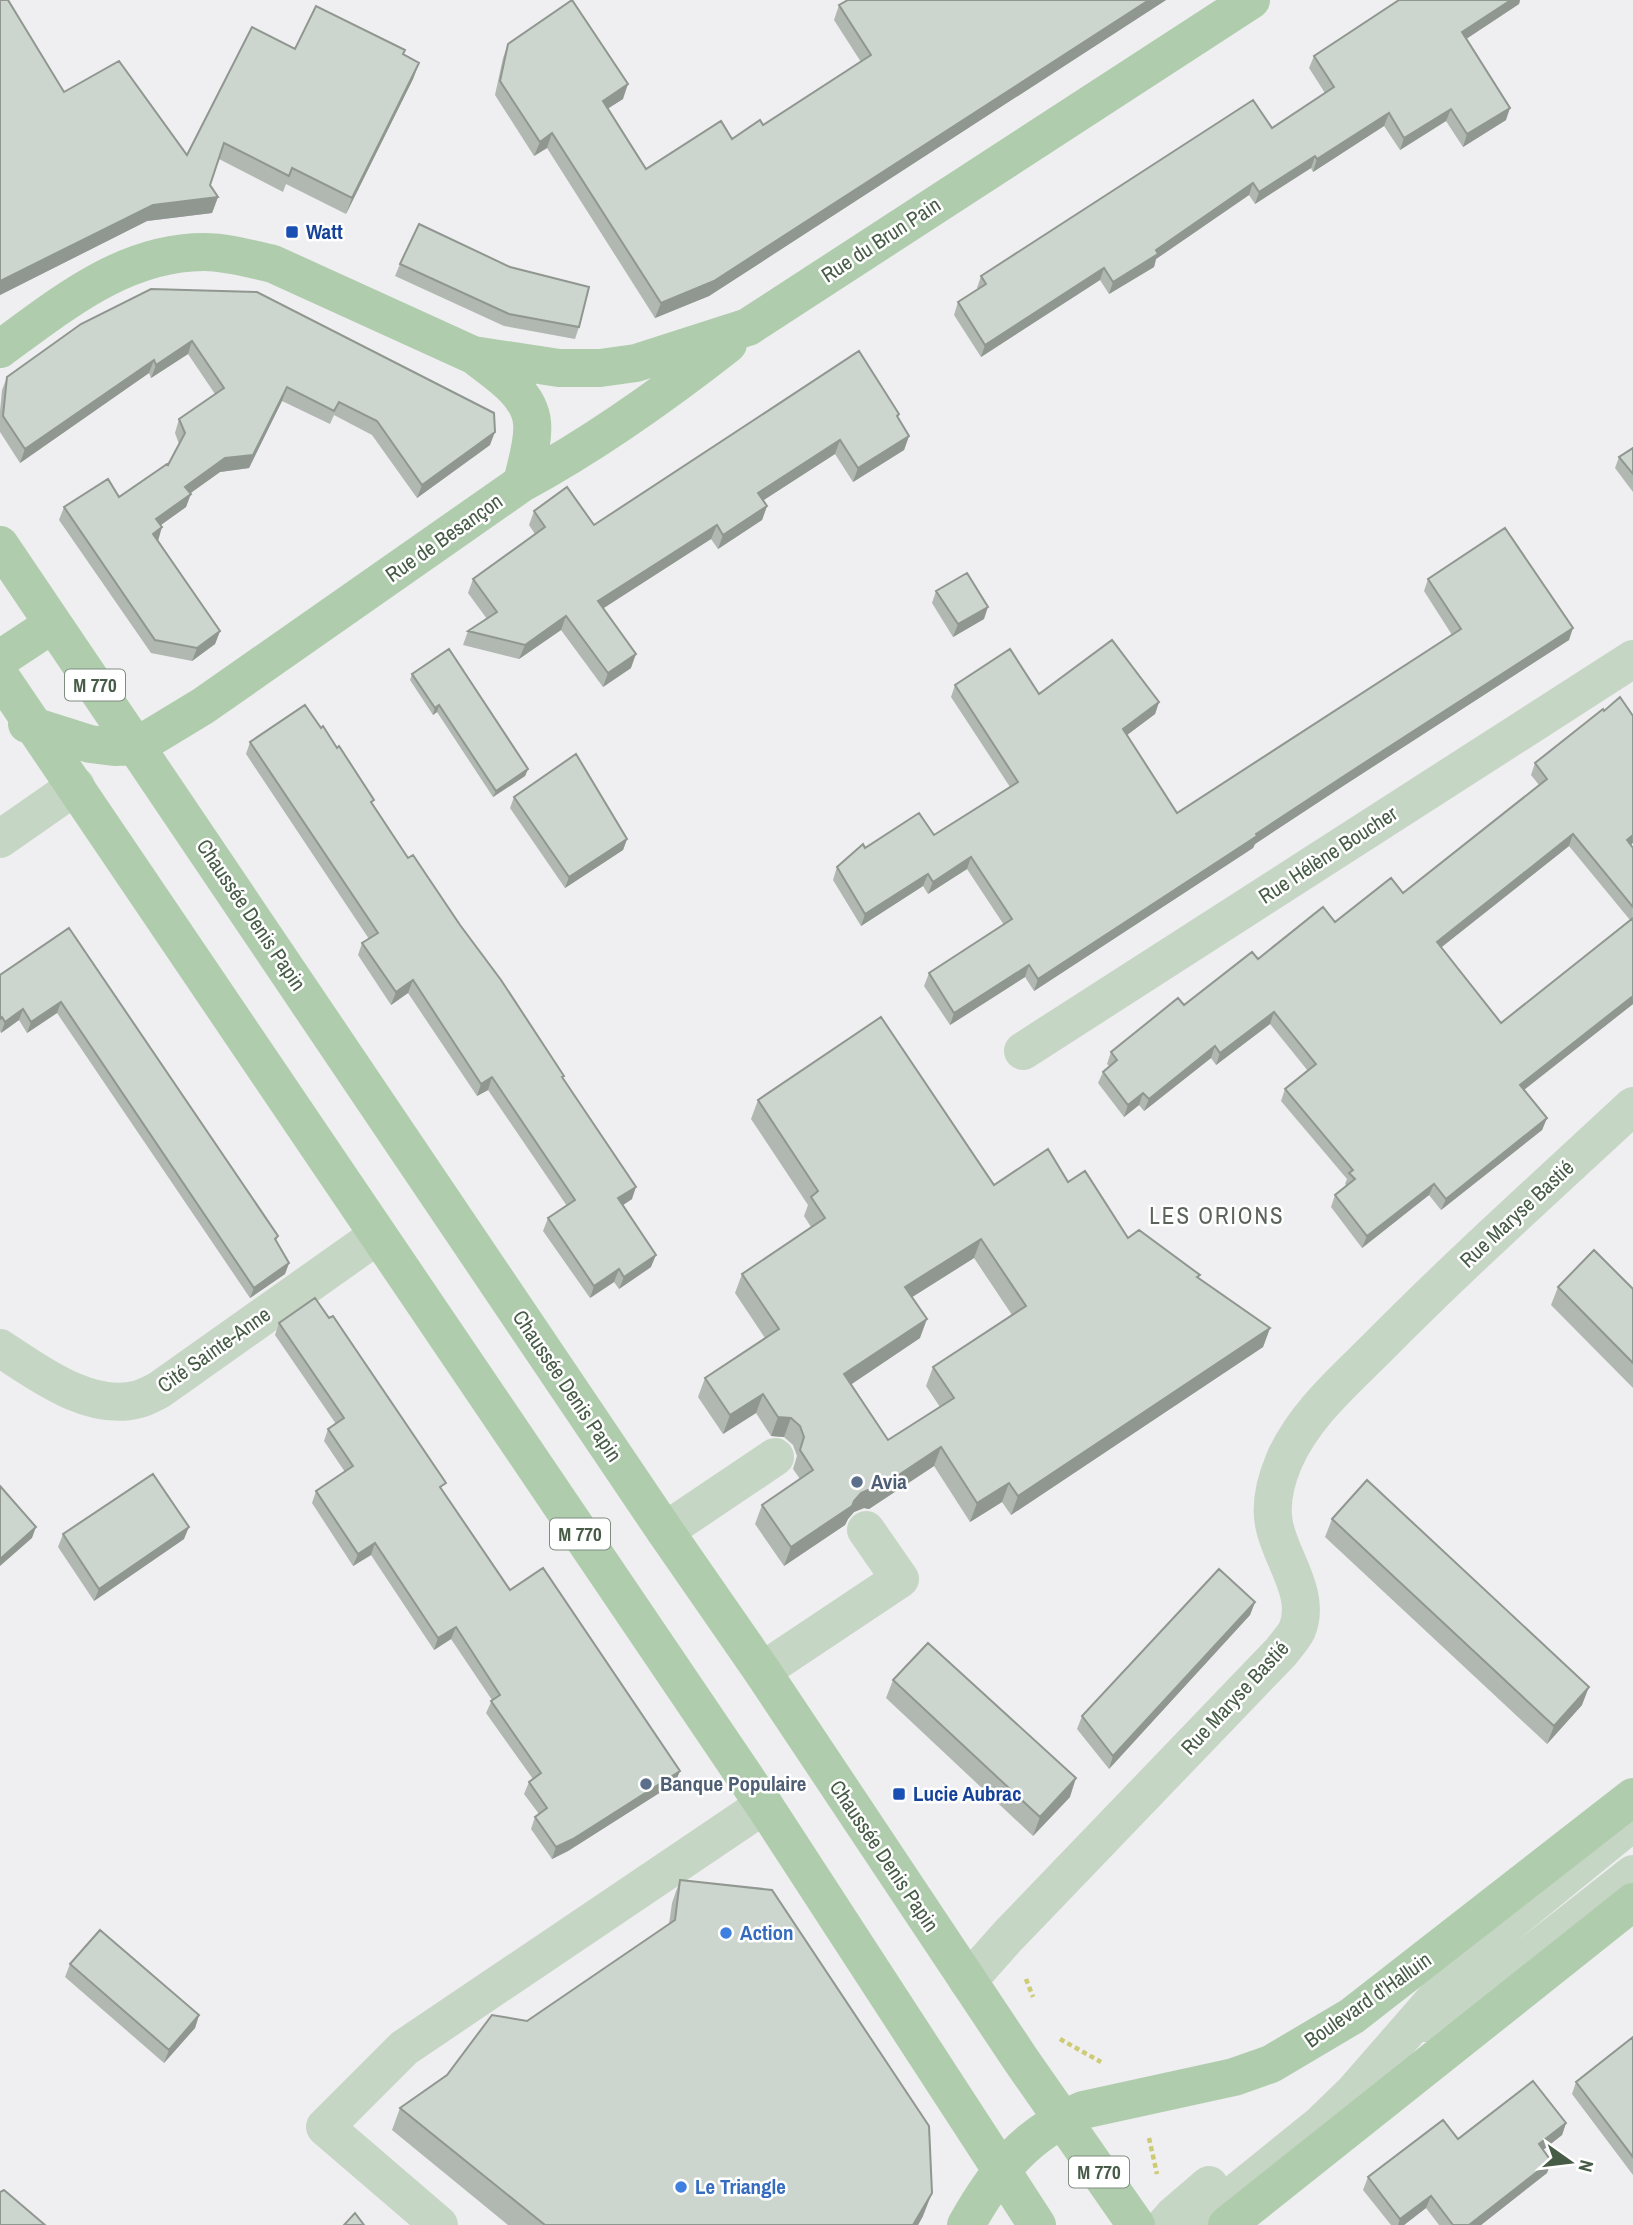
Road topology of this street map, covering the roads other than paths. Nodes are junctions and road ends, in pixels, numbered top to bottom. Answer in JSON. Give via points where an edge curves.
{"nodes":[{"id":1,"x":1251,"y":0,"type":"edge"},
{"id":2,"x":748,"y":327,"type":"junction"},
{"id":3,"x":0,"y":349,"type":"edge"},
{"id":4,"x":474,"y":355,"type":"junction"},
{"id":5,"x":522,"y":483,"type":"junction"},
{"id":6,"x":0,"y":545,"type":"edge"},
{"id":7,"x":53,"y":624,"type":"junction"},
{"id":8,"x":0,"y":659,"type":"edge"},
{"id":9,"x":1633,"y":659,"type":"edge"},
{"id":10,"x":0,"y":676,"type":"edge"},
{"id":11,"x":17,"y":720,"type":"edge"},
{"id":12,"x":137,"y":746,"type":"junction"},
{"id":13,"x":76,"y":786,"type":"junction"},
{"id":14,"x":0,"y":839,"type":"edge"},
{"id":15,"x":1023,"y":1051,"type":"dead end"},
{"id":16,"x":1633,"y":1106,"type":"edge"},
{"id":17,"x":378,"y":1235,"type":"junction"},
{"id":18,"x":0,"y":1348,"type":"edge"},
{"id":19,"x":775,"y":1457,"type":"dead end"},
{"id":20,"x":866,"y":1530,"type":"dead end"},
{"id":21,"x":665,"y":1531,"type":"junction"},
{"id":22,"x":762,"y":1671,"type":"junction"},
{"id":23,"x":1633,"y":1797,"type":"edge"},
{"id":24,"x":764,"y":1805,"type":"junction"},
{"id":25,"x":1633,"y":1822,"type":"edge"},
{"id":26,"x":1633,"y":1874,"type":"edge"},
{"id":27,"x":1633,"y":1902,"type":"edge"},
{"id":28,"x":968,"y":1981,"type":"junction"},
{"id":29,"x":1405,"y":2034,"type":"junction"},
{"id":30,"x":1062,"y":2119,"type":"junction"},
{"id":31,"x":1000,"y":2171,"type":"junction"},
{"id":32,"x":1178,"y":2222,"type":"edge"},
{"id":33,"x":439,"y":2225,"type":"edge"},
{"id":34,"x":966,"y":2225,"type":"edge"},
{"id":35,"x":1037,"y":2225,"type":"edge"},
{"id":36,"x":1136,"y":2225,"type":"edge"},
{"id":37,"x":1227,"y":2225,"type":"edge"}],
"edges":[{"from":1,"to":2,"type":"main road","name":"Rue du Brun Pain"},
{"from":2,"to":4,"type":"main road","name":"Rue du Brun Pain","via":[[636,363],[600,368],[559,368]]},
{"from":2,"to":5,"type":"main road","name":"Rue de Besançon","via":[[672,386]]},
{"from":3,"to":4,"type":"main road","name":"Rue du Brun Pain","via":[[107,277],[139,262],[206,251],[273,264]]},
{"from":4,"to":5,"type":"main road","name":"Rue du Brun Pain","via":[[516,390],[529,412],[531,438]]},
{"from":5,"to":12,"type":"main road","name":"Rue de Besançon","via":[[203,706]]},
{"from":6,"to":7,"type":"main road","name":"Chaussée Denis Papin","number":"M 770"},
{"from":7,"to":8,"type":"main road"},
{"from":7,"to":12,"type":"main road","name":"Chaussée Denis Papin","number":"M 770"},
{"from":9,"to":15,"type":"street","name":"Rue Hélène Boucher"},
{"from":10,"to":11,"type":"main road","number":"M 770"},
{"from":11,"to":12,"type":"main road","via":[[90,744]]},
{"from":11,"to":13,"type":"main road","number":"M 770"},
{"from":12,"to":21,"type":"main road","name":"Chaussée Denis Papin","number":"M 770"},
{"from":13,"to":14,"type":"street"},
{"from":13,"to":17,"type":"main road","number":"M 770"},
{"from":16,"to":28,"type":"street","name":"Rue Maryse Bastié","via":[[1412,1312],[1314,1414],[1284,1460],[1273,1505],[1279,1545],[1299,1592],[1297,1630]]},
{"from":17,"to":18,"type":"street","name":"Cité Sainte-Anne","via":[[159,1390],[137,1399],[116,1402],[69,1390]]},
{"from":17,"to":24,"type":"main road","number":"M 770"},
{"from":19,"to":21,"type":"street"},
{"from":20,"to":22,"type":"street","via":[[900,1579]]},
{"from":21,"to":22,"type":"main road","name":"Chaussée Denis Papin","number":"M 770"},
{"from":22,"to":28,"type":"main road","name":"Chaussée Denis Papin","number":"M 770"},
{"from":23,"to":30,"type":"main road","name":"Boulevard d'Halluin","via":[[1352,2017],[1305,2046],[1234,2077],[1083,2110]]},
{"from":24,"to":31,"type":"main road","number":"M 770"},
{"from":24,"to":33,"type":"street","via":[[404,2048],[325,2127]]},
{"from":25,"to":29,"type":"street","via":[[1483,1944]]},
{"from":26,"to":29,"type":"street","via":[[1484,1991]]},
{"from":27,"to":37,"type":"main road"},
{"from":28,"to":30,"type":"main road","name":"Chaussée Denis Papin","number":"M 770"},
{"from":29,"to":32,"type":"street","via":[[1344,2074]]},
{"from":30,"to":31,"type":"main road","name":"Boulevard d'Halluin"},
{"from":30,"to":36,"type":"main road","name":"Chaussée Denis Papin","number":"M 770"},
{"from":31,"to":34,"type":"main road","name":"Boulevard d'Halluin"},
{"from":31,"to":35,"type":"main road","number":"M 770"}]}
